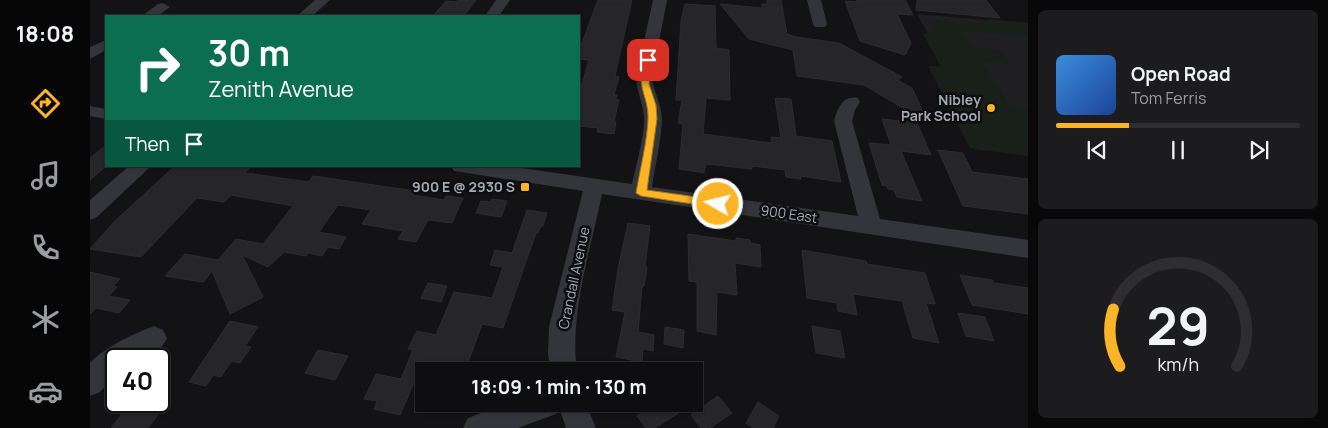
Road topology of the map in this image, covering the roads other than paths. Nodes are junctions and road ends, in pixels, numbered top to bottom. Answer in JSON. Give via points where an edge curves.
{"nodes":[{"id":1,"x":323,"y":0,"type":"edge"},
{"id":2,"x":503,"y":0,"type":"edge"},
{"id":3,"x":660,"y":0,"type":"edge"},
{"id":4,"x":814,"y":0,"type":"edge"},
{"id":5,"x":163,"y":7,"type":"dead end"},
{"id":6,"x":151,"y":15,"type":"edge"},
{"id":7,"x":305,"y":15,"type":"edge"},
{"id":8,"x":493,"y":15,"type":"edge"},
{"id":9,"x":820,"y":24,"type":"dead end"},
{"id":10,"x":105,"y":45,"type":"edge"},
{"id":11,"x":90,"y":54,"type":"edge"},
{"id":12,"x":852,"y":102,"type":"dead end"},
{"id":13,"x":90,"y":111,"type":"edge"},
{"id":14,"x":105,"y":114,"type":"edge"},
{"id":15,"x":140,"y":167,"type":"edge"},
{"id":16,"x":468,"y":167,"type":"edge"},
{"id":17,"x":594,"y":186,"type":"junction"},
{"id":18,"x":641,"y":193,"type":"junction"},
{"id":19,"x":90,"y":212,"type":"edge"},
{"id":20,"x":871,"y":226,"type":"junction"},
{"id":21,"x":1028,"y":249,"type":"edge"},
{"id":22,"x":154,"y":338,"type":"dead end"},
{"id":23,"x":562,"y":362,"type":"edge"},
{"id":24,"x":103,"y":367,"type":"edge"},
{"id":25,"x":523,"y":412,"type":"edge"},
{"id":26,"x":575,"y":412,"type":"edge"},
{"id":27,"x":478,"y":428,"type":"edge"},
{"id":28,"x":582,"y":428,"type":"edge"}],
"edges":[{"from":1,"to":7,"type":"street"},
{"from":2,"to":8,"type":"street"},
{"from":3,"to":18,"type":"street","via":[[644,78],[653,119]]},
{"from":4,"to":9,"type":"street"},
{"from":5,"to":6,"type":"street"},
{"from":10,"to":11,"type":"street"},
{"from":12,"to":20,"type":"street","via":[[844,121]]},
{"from":13,"to":14,"type":"street"},
{"from":15,"to":19,"type":"street"},
{"from":16,"to":17,"type":"street","name":"900 East"},
{"from":17,"to":18,"type":"street","name":"900 East"},
{"from":17,"to":23,"type":"street","name":"Crandall Avenue","via":[[562,327]]},
{"from":18,"to":20,"type":"street","name":"900 East"},
{"from":20,"to":21,"type":"street","name":"900 East"},
{"from":22,"to":24,"type":"street"},
{"from":25,"to":27,"type":"street"},
{"from":26,"to":28,"type":"street"}]}
